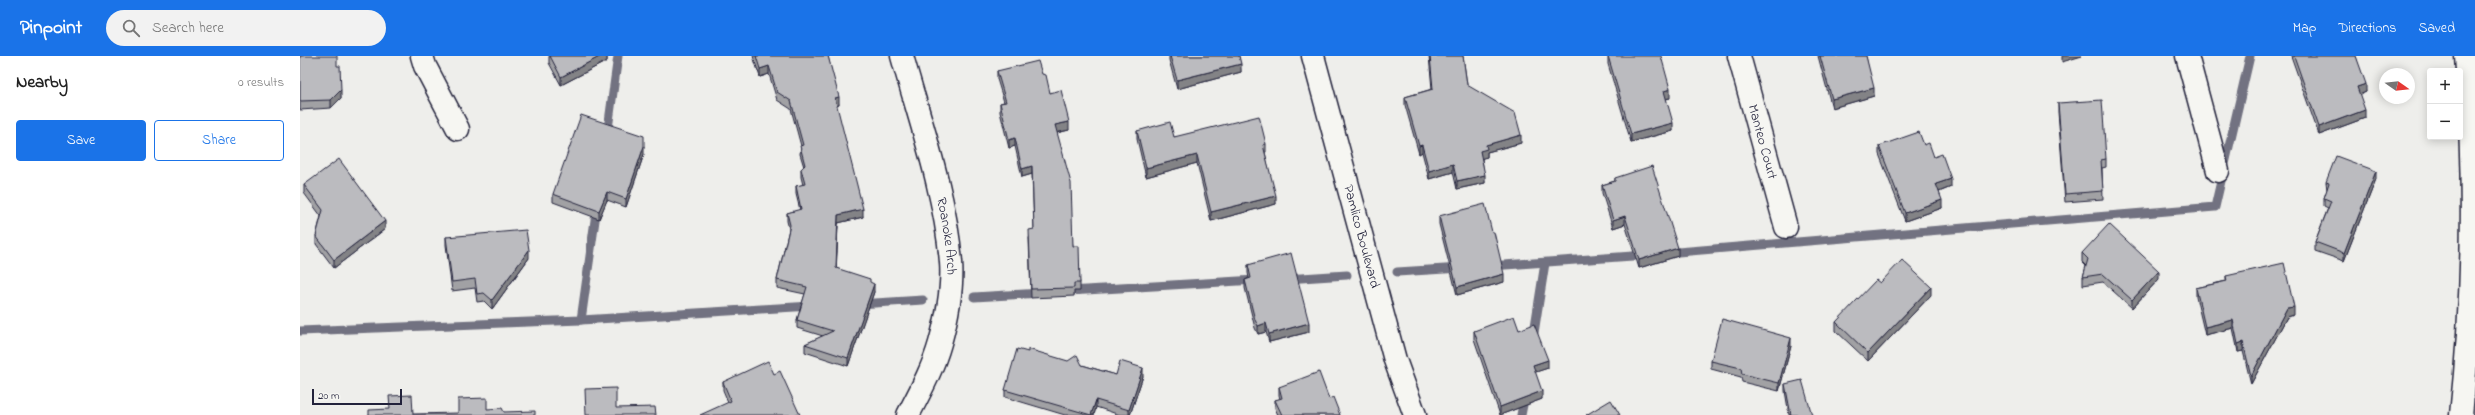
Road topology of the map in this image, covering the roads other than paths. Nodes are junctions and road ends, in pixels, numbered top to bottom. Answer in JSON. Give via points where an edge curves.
{"nodes":[{"id":1,"x":422,"y":56,"type":"edge"},
{"id":2,"x":902,"y":56,"type":"edge"},
{"id":3,"x":1313,"y":56,"type":"edge"},
{"id":4,"x":1739,"y":56,"type":"edge"},
{"id":5,"x":2187,"y":56,"type":"edge"},
{"id":6,"x":2466,"y":56,"type":"edge"},
{"id":7,"x":458,"y":129,"type":"dead end"},
{"id":8,"x":2218,"y":171,"type":"dead end"},
{"id":9,"x":1786,"y":227,"type":"dead end"},
{"id":10,"x":908,"y":415,"type":"edge"},
{"id":11,"x":1415,"y":415,"type":"edge"},
{"id":12,"x":2461,"y":415,"type":"edge"}],
"edges":[{"from":1,"to":7,"type":"main road"},
{"from":2,"to":10,"type":"main road","name":"Roanoke Arch","via":[[942,199],[951,263],[949,296],[940,343]]},
{"from":3,"to":11,"type":"main road","name":"Pamlico Boulevard","via":[[1395,360]]},
{"from":4,"to":9,"type":"main road","name":"Manteo Court"},
{"from":5,"to":8,"type":"main road"},
{"from":6,"to":12,"type":"main road","via":[[2474,170],[2473,254],[2468,351]]}]}
